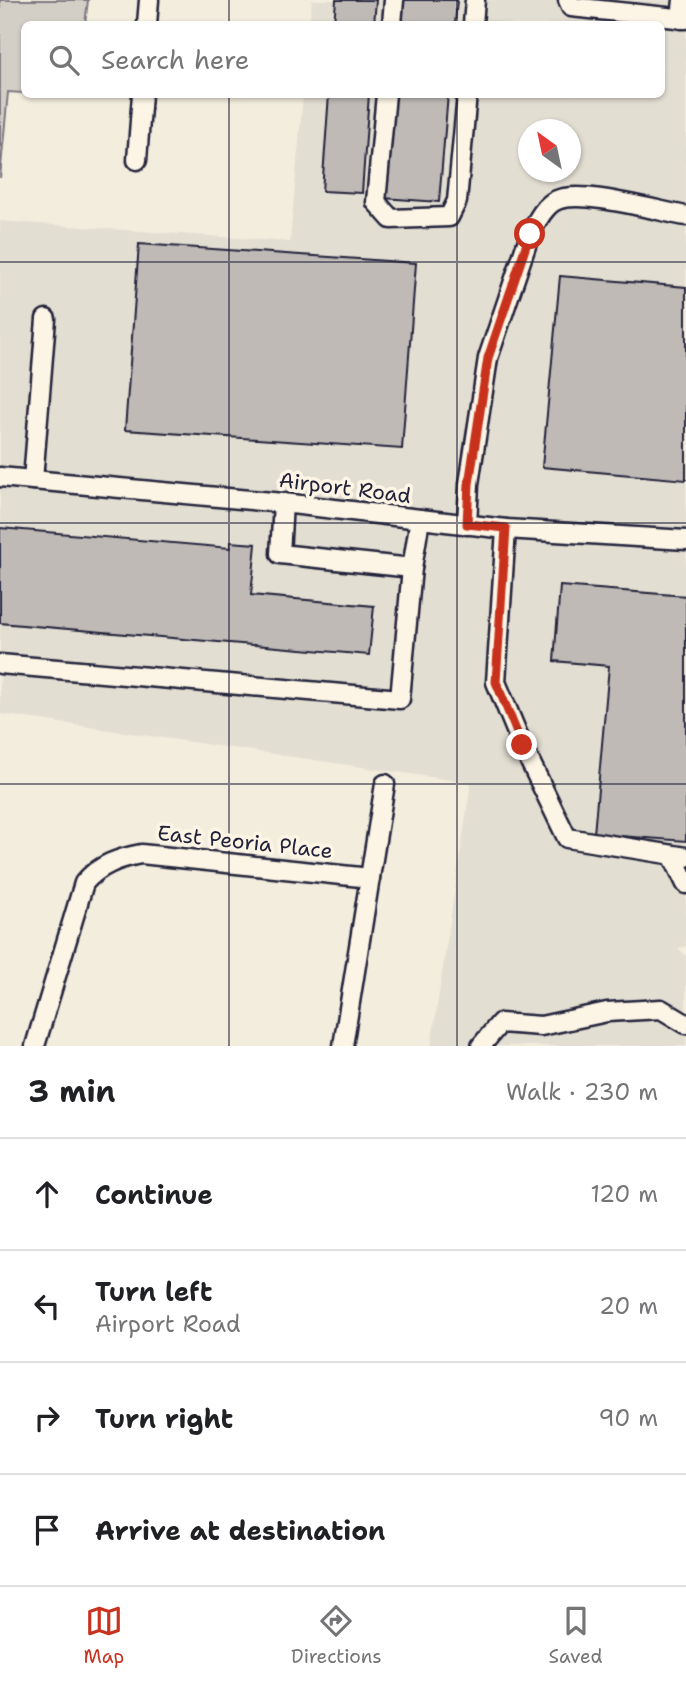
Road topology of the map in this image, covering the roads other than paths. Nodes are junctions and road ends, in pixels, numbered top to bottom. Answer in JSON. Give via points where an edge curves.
{"nodes":[{"id":1,"x":149,"y":0,"type":"edge"},
{"id":2,"x":394,"y":0,"type":"edge"},
{"id":3,"x":475,"y":0,"type":"edge"},
{"id":4,"x":568,"y":0,"type":"edge"},
{"id":5,"x":683,"y":0,"type":"edge"},
{"id":6,"x":684,"y":19,"type":"edge"},
{"id":7,"x":147,"y":21,"type":"edge"},
{"id":8,"x":392,"y":21,"type":"edge"},
{"id":9,"x":473,"y":21,"type":"edge"},
{"id":10,"x":142,"y":98,"type":"edge"},
{"id":11,"x":386,"y":98,"type":"edge"},
{"id":12,"x":467,"y":98,"type":"edge"},
{"id":13,"x":137,"y":160,"type":"dead end"},
{"id":14,"x":686,"y":216,"type":"edge"},
{"id":15,"x":46,"y":319,"type":"dead end"},
{"id":16,"x":0,"y":477,"type":"edge"},
{"id":17,"x":33,"y":480,"type":"junction"},
{"id":18,"x":283,"y":503,"type":"junction"},
{"id":19,"x":420,"y":519,"type":"junction"},
{"id":20,"x":467,"y":524,"type":"junction"},
{"id":21,"x":506,"y":528,"type":"junction"},
{"id":22,"x":686,"y":540,"type":"edge"},
{"id":23,"x":412,"y":568,"type":"junction"},
{"id":24,"x":0,"y":664,"type":"edge"},
{"id":25,"x":385,"y":784,"type":"dead end"},
{"id":26,"x":679,"y":856,"type":"edge"},
{"id":27,"x":370,"y":878,"type":"junction"},
{"id":28,"x":686,"y":884,"type":"edge"},
{"id":29,"x":686,"y":1024,"type":"edge"},
{"id":30,"x":34,"y":1046,"type":"edge"},
{"id":31,"x":343,"y":1046,"type":"edge"},
{"id":32,"x":481,"y":1046,"type":"edge"}],
"edges":[{"from":1,"to":7,"type":"street"},
{"from":2,"to":8,"type":"street"},
{"from":3,"to":9,"type":"street"},
{"from":4,"to":6,"type":"street","via":[[571,7]]},
{"from":5,"to":6,"type":"street"},
{"from":10,"to":13,"type":"street"},
{"from":11,"to":12,"type":"street","via":[[376,202],[391,219],[449,217],[457,201]]},
{"from":14,"to":20,"type":"street","via":[[594,198],[571,198],[556,200],[538,220],[488,358]]},
{"from":15,"to":17,"type":"street"},
{"from":16,"to":17,"type":"street","name":"Airport Road"},
{"from":17,"to":18,"type":"street","name":"Airport Road"},
{"from":18,"to":19,"type":"street","name":"Airport Road"},
{"from":18,"to":23,"type":"street","via":[[280,554]]},
{"from":19,"to":20,"type":"street","name":"Airport Road"},
{"from":19,"to":23,"type":"street"},
{"from":20,"to":21,"type":"street","name":"Airport Road"},
{"from":21,"to":22,"type":"street","name":"Airport Road"},
{"from":21,"to":26,"type":"street","via":[[496,682],[567,838]]},
{"from":23,"to":24,"type":"street","via":[[400,699]]},
{"from":25,"to":27,"type":"street"},
{"from":26,"to":28,"type":"street"},
{"from":27,"to":30,"type":"street","name":"East Peoria Place","via":[[141,854],[106,865],[84,883]]},
{"from":27,"to":31,"type":"street"},
{"from":29,"to":32,"type":"street","via":[[661,1009],[607,1012],[541,1026],[500,1023]]}]}
